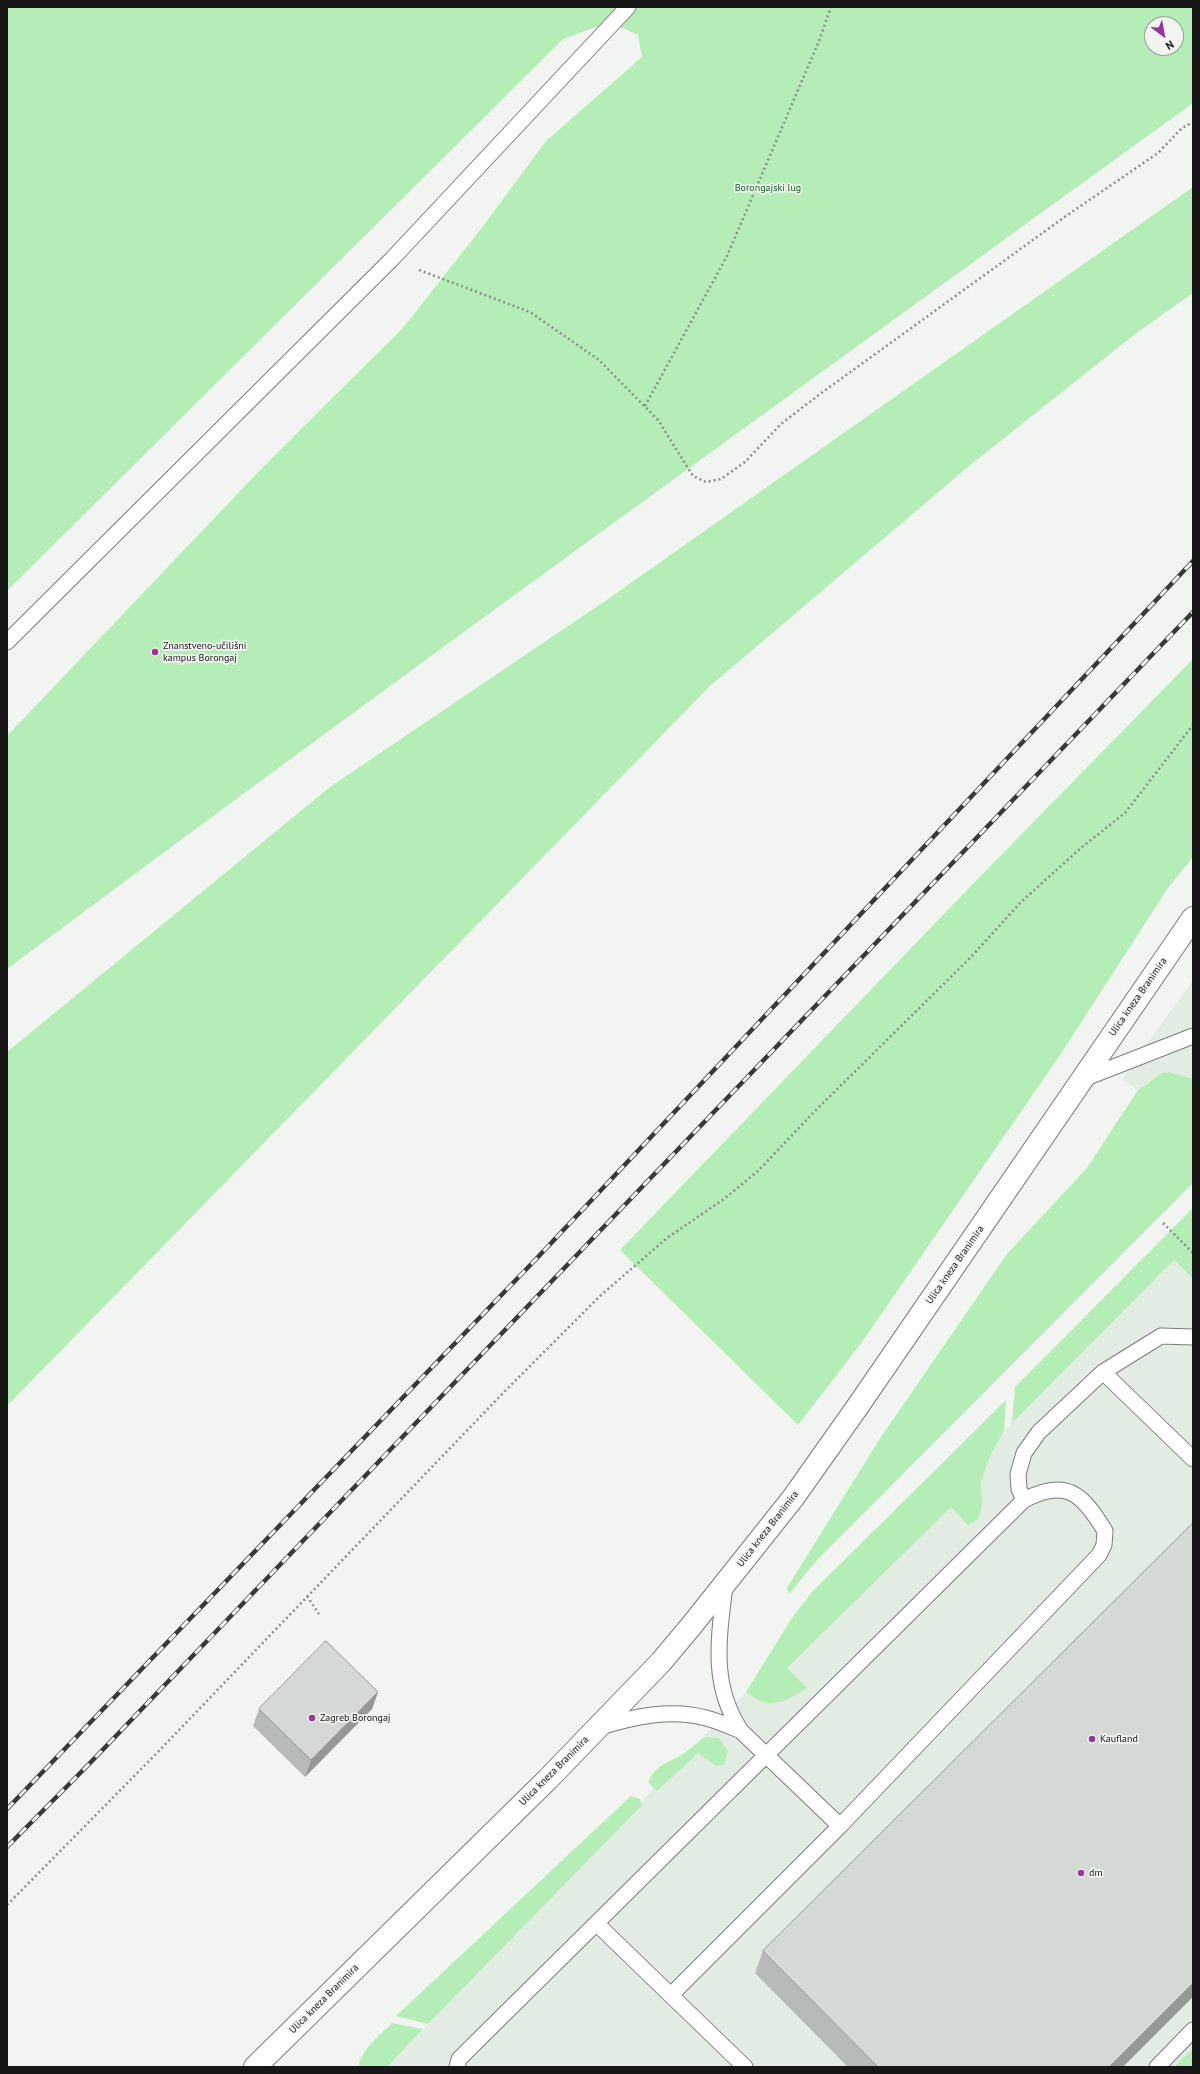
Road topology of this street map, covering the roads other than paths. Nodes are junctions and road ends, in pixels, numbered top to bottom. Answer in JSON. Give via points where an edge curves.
{"nodes":[{"id":1,"x":628,"y":7,"type":"edge"},
{"id":2,"x":7,"y":642,"type":"edge"},
{"id":3,"x":1193,"y":918,"type":"edge"},
{"id":4,"x":1193,"y":1036,"type":"edge"},
{"id":5,"x":1080,"y":1080,"type":"junction"},
{"id":6,"x":1193,"y":1336,"type":"edge"},
{"id":7,"x":1103,"y":1372,"type":"junction"},
{"id":8,"x":1193,"y":1459,"type":"edge"},
{"id":9,"x":1024,"y":1500,"type":"junction"},
{"id":10,"x":725,"y":1585,"type":"junction"},
{"id":11,"x":597,"y":1728,"type":"junction"},
{"id":12,"x":741,"y":1730,"type":"junction"},
{"id":13,"x":767,"y":1756,"type":"junction"},
{"id":14,"x":840,"y":1826,"type":"junction"},
{"id":15,"x":597,"y":1924,"type":"junction"},
{"id":16,"x":671,"y":1994,"type":"junction"},
{"id":17,"x":1193,"y":2030,"type":"edge"},
{"id":18,"x":255,"y":2067,"type":"edge"},
{"id":19,"x":458,"y":2067,"type":"edge"},
{"id":20,"x":745,"y":2067,"type":"edge"},
{"id":21,"x":1157,"y":2067,"type":"edge"}],
"edges":[{"from":1,"to":2,"type":"lane","via":[[392,259]]},
{"from":3,"to":5,"type":"main road","name":"Ulica kneza Branimira"},
{"from":4,"to":5,"type":"lane"},
{"from":5,"to":10,"type":"main road","name":"Ulica kneza Branimira","via":[[858,1406],[793,1498]]},
{"from":6,"to":7,"type":"lane","via":[[1161,1336]]},
{"from":7,"to":8,"type":"lane"},
{"from":7,"to":9,"type":"lane","via":[[1039,1432],[1024,1453],[1018,1474],[1019,1489]]},
{"from":9,"to":13,"type":"lane"},
{"from":9,"to":14,"type":"lane","via":[[1037,1493],[1055,1489],[1068,1490],[1082,1501],[1105,1531],[1104,1544],[1099,1555]]},
{"from":10,"to":11,"type":"main road","name":"Ulica kneza Branimira","via":[[661,1662]]},
{"from":10,"to":12,"type":"lane","via":[[719,1643],[719,1674],[724,1700]]},
{"from":11,"to":12,"type":"lane","via":[[628,1718],[681,1714],[705,1718]]},
{"from":11,"to":18,"type":"main road","name":"Ulica kneza Branimira"},
{"from":12,"to":13,"type":"lane"},
{"from":13,"to":14,"type":"lane"},
{"from":13,"to":15,"type":"lane"},
{"from":14,"to":16,"type":"lane"},
{"from":15,"to":16,"type":"lane"},
{"from":15,"to":19,"type":"lane","via":[[459,2059]]},
{"from":16,"to":20,"type":"lane"},
{"from":17,"to":21,"type":"lane"}]}
